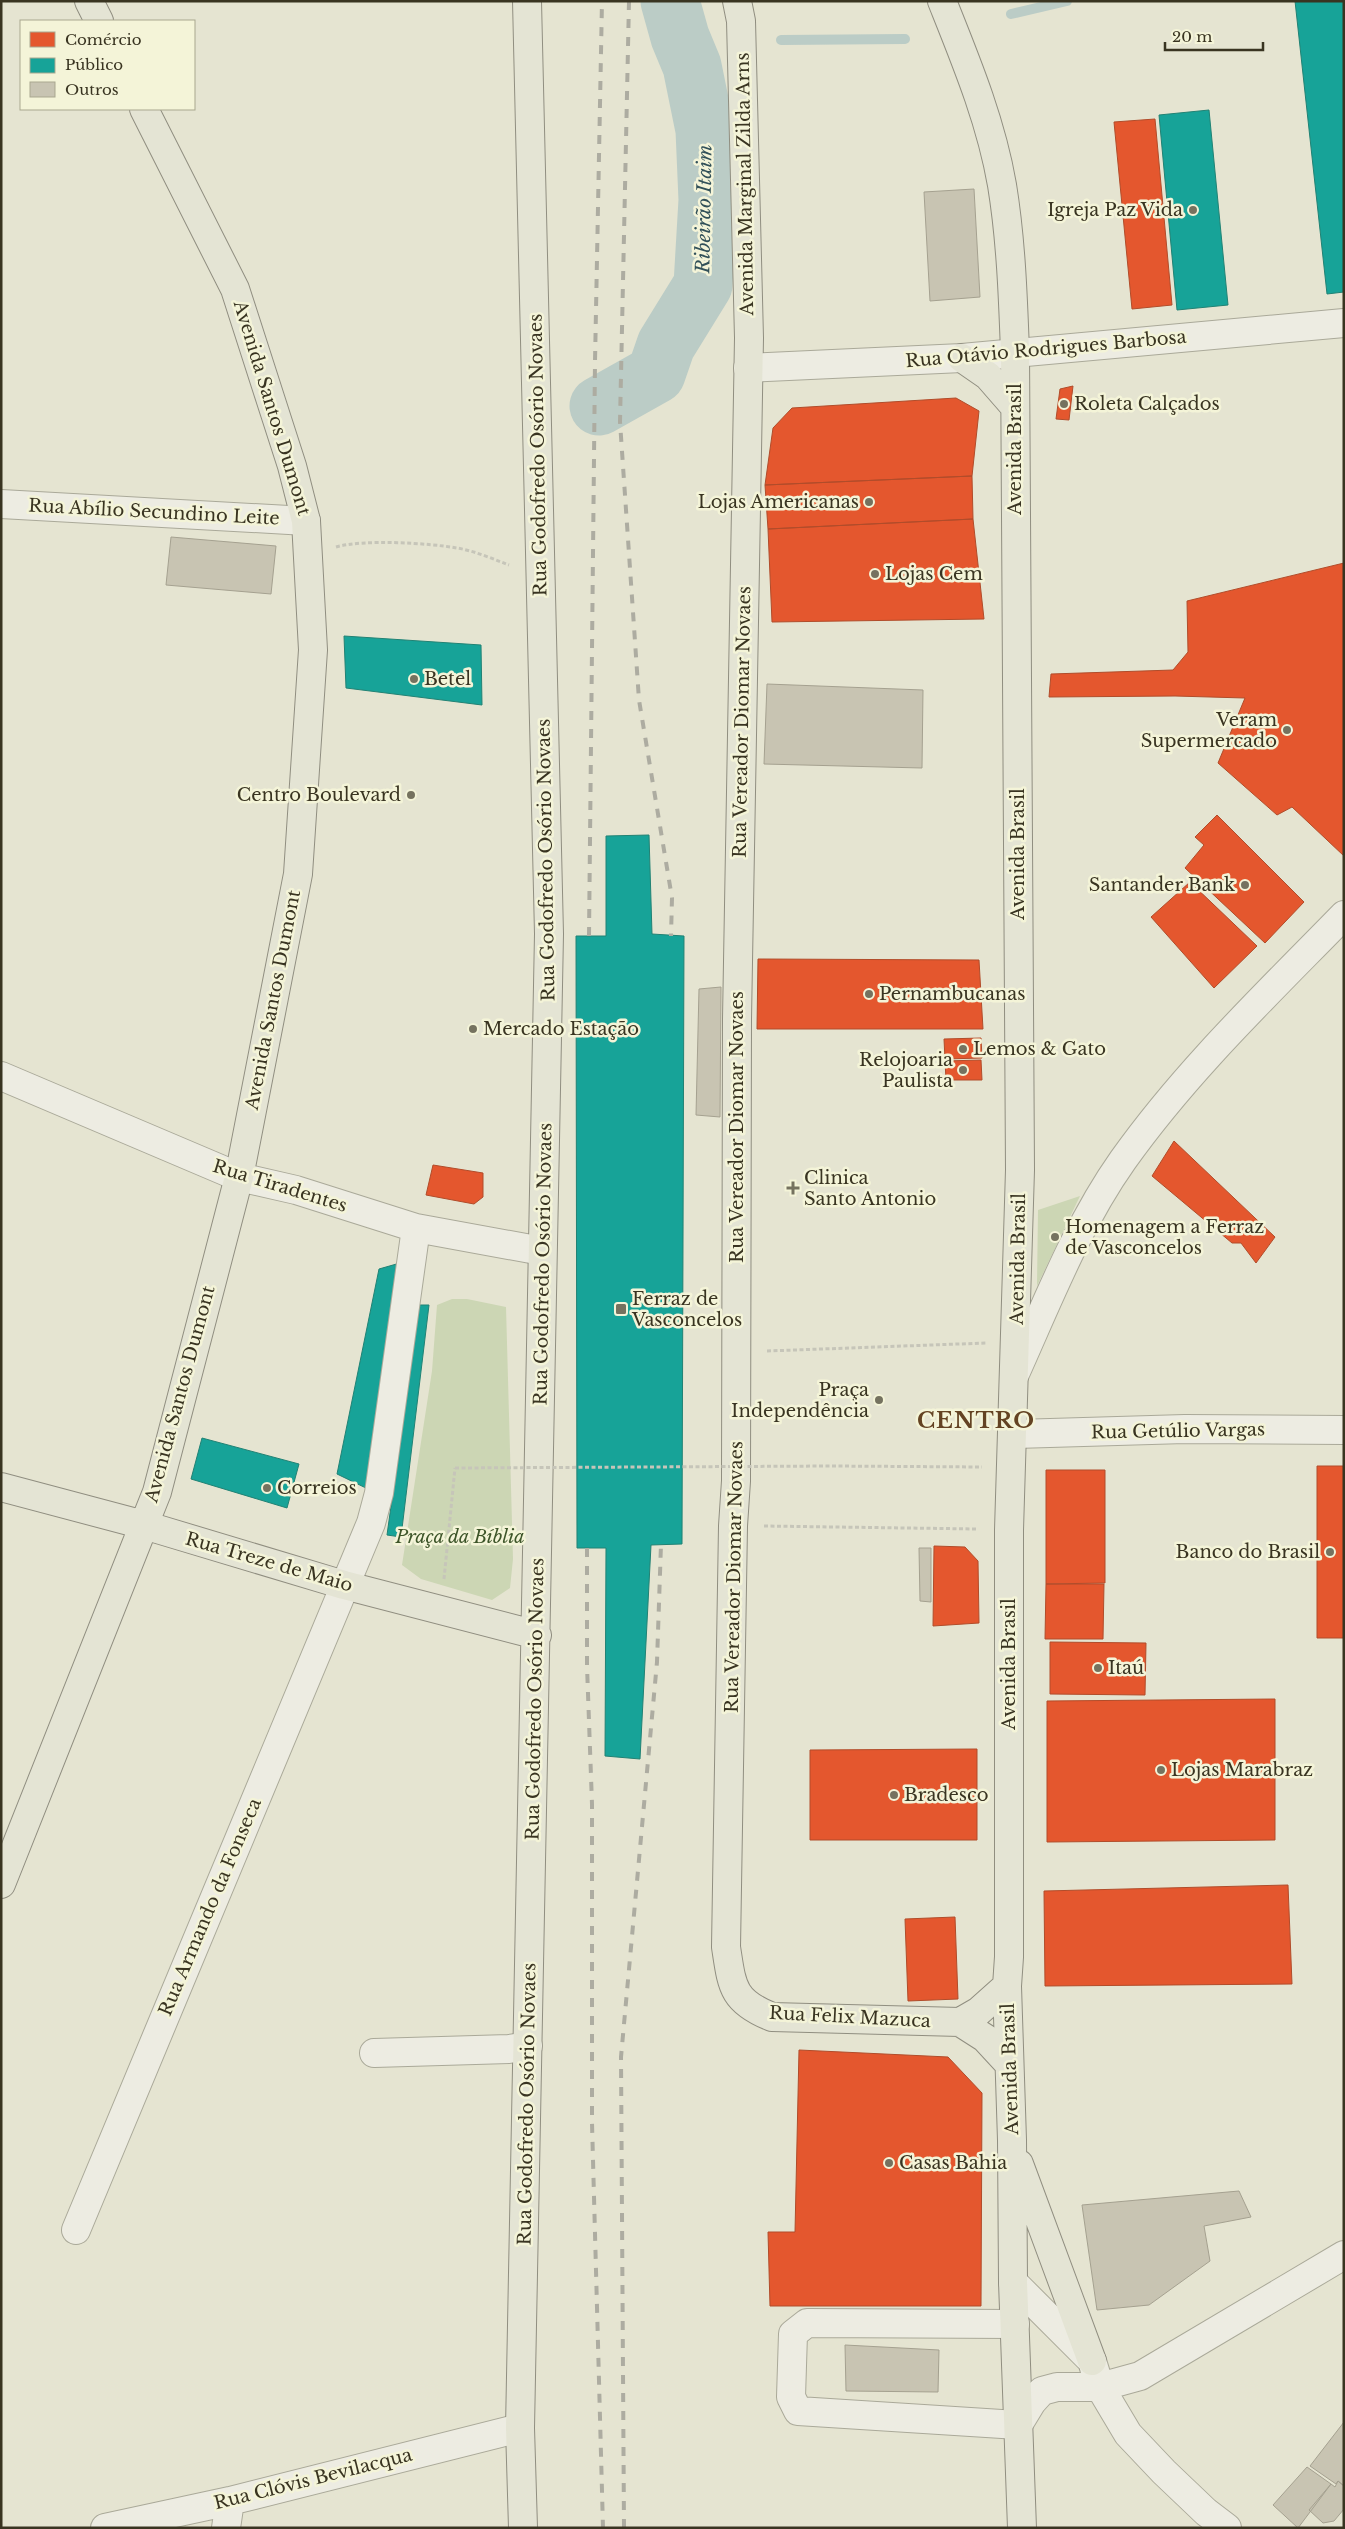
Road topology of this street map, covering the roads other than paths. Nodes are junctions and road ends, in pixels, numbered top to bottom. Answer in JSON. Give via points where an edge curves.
{"nodes":[{"id":1,"x":89,"y":1,"type":"edge"},
{"id":2,"x":527,"y":1,"type":"edge"},
{"id":3,"x":737,"y":1,"type":"edge"},
{"id":4,"x":942,"y":1,"type":"edge"},
{"id":5,"x":98,"y":20,"type":"edge"},
{"id":6,"x":145,"y":110,"type":"edge"},
{"id":7,"x":1344,"y":323,"type":"edge"},
{"id":8,"x":1015,"y":352,"type":"junction"},
{"id":9,"x":962,"y":358,"type":"junction"},
{"id":10,"x":748,"y":368,"type":"junction"},
{"id":11,"x":1015,"y":407,"type":"junction"},
{"id":12,"x":1,"y":504,"type":"edge"},
{"id":13,"x":306,"y":521,"type":"junction"},
{"id":14,"x":1344,"y":915,"type":"edge"},
{"id":15,"x":1,"y":1076,"type":"edge"},
{"id":16,"x":239,"y":1177,"type":"junction"},
{"id":17,"x":416,"y":1228,"type":"junction"},
{"id":18,"x":542,"y":1251,"type":"junction"},
{"id":19,"x":1014,"y":1376,"type":"junction"},
{"id":20,"x":1344,"y":1430,"type":"edge"},
{"id":21,"x":1013,"y":1434,"type":"junction"},
{"id":22,"x":1,"y":1487,"type":"edge"},
{"id":23,"x":144,"y":1525,"type":"junction"},
{"id":24,"x":344,"y":1584,"type":"junction"},
{"id":25,"x":537,"y":1635,"type":"junction"},
{"id":26,"x":1,"y":1884,"type":"edge"},
{"id":27,"x":726,"y":1947,"type":"joint"},
{"id":28,"x":1007,"y":1986,"type":"junction"},
{"id":29,"x":960,"y":2022,"type":"junction"},
{"id":30,"x":528,"y":2046,"type":"junction"},
{"id":31,"x":374,"y":2052,"type":"dead end"},
{"id":32,"x":1009,"y":2064,"type":"junction"},
{"id":33,"x":1012,"y":2140,"type":"junction"},
{"id":34,"x":76,"y":2230,"type":"dead end"},
{"id":35,"x":1344,"y":2255,"type":"edge"},
{"id":36,"x":1013,"y":2282,"type":"junction"},
{"id":37,"x":1015,"y":2324,"type":"junction"},
{"id":38,"x":1092,"y":2362,"type":"junction"},
{"id":39,"x":1100,"y":2387,"type":"junction"},
{"id":40,"x":1018,"y":2425,"type":"junction"},
{"id":41,"x":520,"y":2428,"type":"junction"},
{"id":42,"x":230,"y":2501,"type":"junction"},
{"id":43,"x":105,"y":2528,"type":"edge"},
{"id":44,"x":226,"y":2528,"type":"edge"},
{"id":45,"x":523,"y":2528,"type":"edge"},
{"id":46,"x":1022,"y":2528,"type":"edge"},
{"id":47,"x":1227,"y":2528,"type":"edge"}],
"edges":[{"from":1,"to":5,"type":"main road"},
{"from":2,"to":18,"type":"main road","name":"Rua Godofredo Osório Novaes","via":[[549,934]]},
{"from":3,"to":10,"type":"main road","name":"Avenida Marginal Zilda Arns","via":[[741,21],[746,157]]},
{"from":4,"to":8,"type":"main road","name":"Avenida Brasil","via":[[982,105],[1002,186],[1013,293]]},
{"from":6,"to":13,"type":"main road","name":"Avenida Santos Dumont","via":[[235,289],[292,466]]},
{"from":7,"to":8,"type":"street","name":"Rua Otávio Rodrigues Barbosa"},
{"from":8,"to":9,"type":"street","name":"Rua Otávio Rodrigues Barbosa"},
{"from":8,"to":11,"type":"main road","name":"Avenida Brasil"},
{"from":9,"to":10,"type":"street","name":"Rua Otávio Rodrigues Barbosa"},
{"from":9,"to":11,"type":"main road","via":[[978,367]]},
{"from":10,"to":27,"type":"main road","name":"Rua Vereador Diomar Novaes","via":[[737,1028],[736,1481]]},
{"from":11,"to":19,"type":"main road","name":"Avenida Brasil","via":[[1020,1170]]},
{"from":12,"to":13,"type":"street","name":"Rua Abílio Secundino Leite"},
{"from":13,"to":16,"type":"main road","name":"Avenida Santos Dumont","via":[[313,650],[298,874]]},
{"from":14,"to":19,"type":"street","via":[[1192,1072],[1123,1160],[1098,1199],[1057,1279]]},
{"from":15,"to":16,"type":"street","name":"Rua Tiradentes"},
{"from":16,"to":17,"type":"street","name":"Rua Tiradentes","via":[[296,1190]]},
{"from":16,"to":23,"type":"main road","name":"Avenida Santos Dumont","via":[[156,1492]]},
{"from":17,"to":18,"type":"street","name":"Rua Tiradentes"},
{"from":17,"to":24,"type":"street","via":[[380,1493],[371,1523]]},
{"from":18,"to":25,"type":"main road","name":"Rua Godofredo Osório Novaes"},
{"from":19,"to":21,"type":"main road","name":"Avenida Brasil"},
{"from":20,"to":21,"type":"street","name":"Rua Getúlio Vargas","via":[[1185,1429]]},
{"from":21,"to":28,"type":"main road","name":"Avenida Brasil","via":[[1009,1530]]},
{"from":22,"to":23,"type":"main road","name":"Rua Treze de Maio"},
{"from":23,"to":24,"type":"main road","name":"Rua Treze de Maio"},
{"from":23,"to":26,"type":"main road","name":"Avenida Santos Dumont"},
{"from":24,"to":25,"type":"main road","name":"Rua Treze de Maio"},
{"from":24,"to":34,"type":"street","name":"Rua Armando da Fonseca"},
{"from":25,"to":30,"type":"main road","name":"Rua Godofredo Osório Novaes"},
{"from":27,"to":29,"type":"main road","name":"Rua Felix Mazuca","via":[[732,1982],[741,1998],[752,2010],[772,2017]]},
{"from":28,"to":29,"type":"main road","via":[[979,2011]]},
{"from":28,"to":32,"type":"main road","name":"Avenida Brasil"},
{"from":29,"to":32,"type":"main road","via":[[985,2038]]},
{"from":30,"to":31,"type":"street"},
{"from":30,"to":41,"type":"main road","name":"Rua Godofredo Osório Novaes"},
{"from":32,"to":33,"type":"main road","name":"Avenida Brasil"},
{"from":33,"to":36,"type":"main road","name":"Avenida Brasil"},
{"from":33,"to":38,"type":"main road"},
{"from":35,"to":39,"type":"street","via":[[1140,2376]]},
{"from":36,"to":37,"type":"main road","name":"Avenida Brasil"},
{"from":36,"to":38,"type":"street"},
{"from":37,"to":40,"type":"main road","name":"Avenida Brasil"},
{"from":37,"to":40,"type":"street","via":[[807,2323],[793,2334],[791,2398],[798,2411]]},
{"from":38,"to":39,"type":"street"},
{"from":39,"to":40,"type":"street","via":[[1057,2387],[1042,2391]]},
{"from":39,"to":47,"type":"street","via":[[1128,2434],[1206,2512]]},
{"from":40,"to":46,"type":"main road","name":"Avenida Brasil"},
{"from":41,"to":42,"type":"street","name":"Rua Clóvis Bevilacqua"},
{"from":41,"to":45,"type":"main road","name":"Rua Godofredo Osório Novaes"},
{"from":42,"to":43,"type":"street","name":"Rua Clóvis Bevilacqua"},
{"from":42,"to":44,"type":"street"}]}
